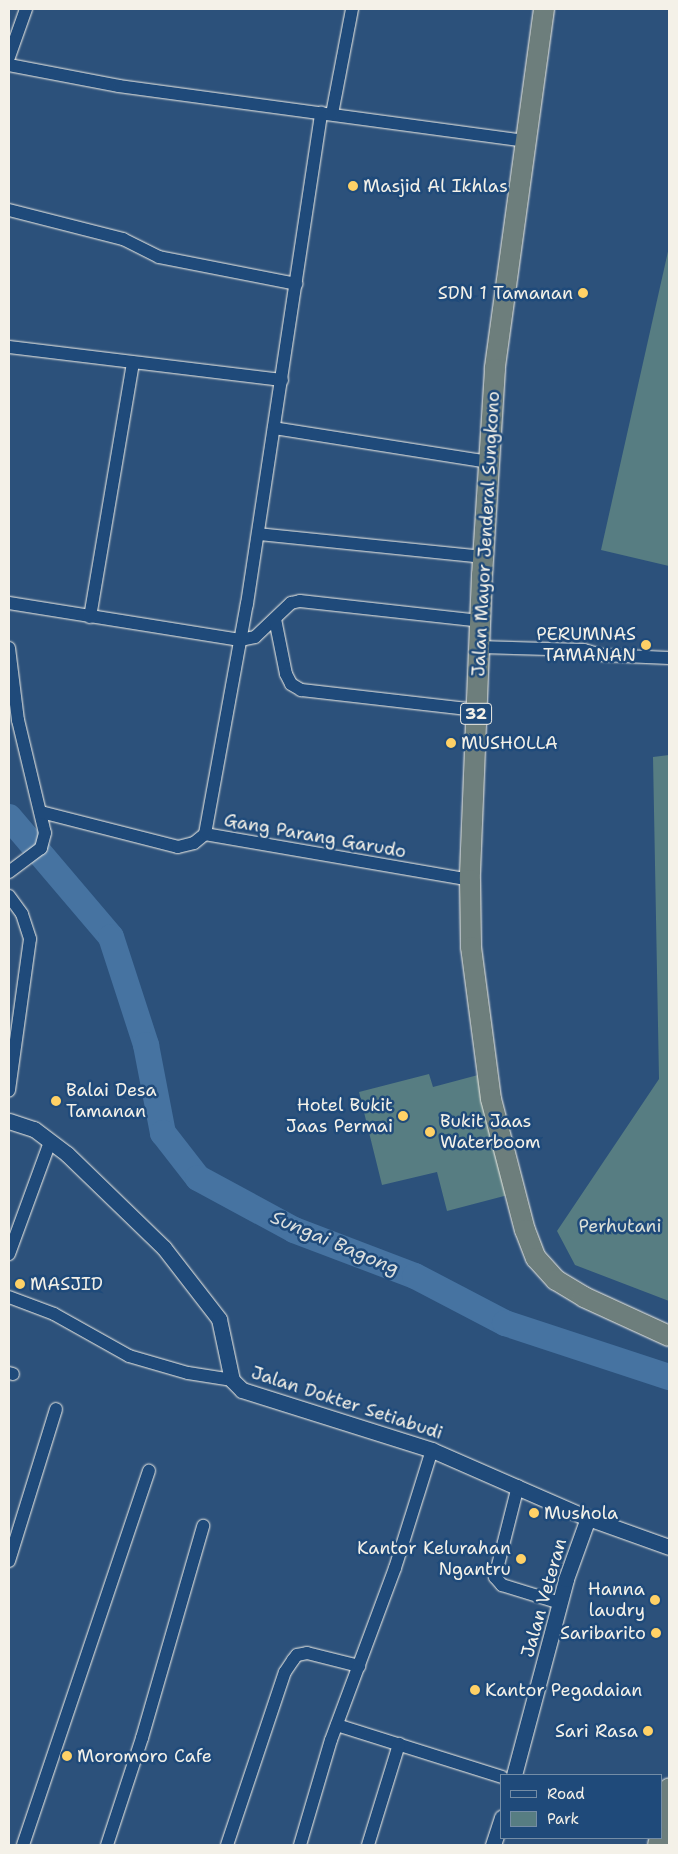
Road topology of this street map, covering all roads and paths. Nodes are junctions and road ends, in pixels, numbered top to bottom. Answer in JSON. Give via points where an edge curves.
{"nodes":[{"id":1,"x":26,"y":9,"type":"edge"},
{"id":2,"x":352,"y":9,"type":"edge"},
{"id":3,"x":544,"y":9,"type":"edge"},
{"id":4,"x":9,"y":58,"type":"edge"},
{"id":5,"x":9,"y":65,"type":"edge"},
{"id":6,"x":327,"y":114,"type":"junction"},
{"id":7,"x":524,"y":141,"type":"junction"},
{"id":8,"x":9,"y":210,"type":"edge"},
{"id":9,"x":296,"y":284,"type":"junction"},
{"id":10,"x":9,"y":347,"type":"edge"},
{"id":11,"x":133,"y":363,"type":"junction"},
{"id":12,"x":282,"y":380,"type":"junction"},
{"id":13,"x":274,"y":428,"type":"junction"},
{"id":14,"x":489,"y":462,"type":"junction"},
{"id":15,"x":258,"y":534,"type":"junction"},
{"id":16,"x":483,"y":557,"type":"junction"},
{"id":17,"x":9,"y":603,"type":"edge"},
{"id":18,"x":90,"y":617,"type":"junction"},
{"id":19,"x":275,"y":619,"type":"junction"},
{"id":20,"x":480,"y":621,"type":"junction"},
{"id":21,"x":240,"y":640,"type":"junction"},
{"id":22,"x":479,"y":647,"type":"junction"},
{"id":23,"x":9,"y":648,"type":"edge"},
{"id":24,"x":669,"y":658,"type":"edge"},
{"id":25,"x":476,"y":710,"type":"junction"},
{"id":26,"x":41,"y":812,"type":"junction"},
{"id":27,"x":205,"y":834,"type":"junction"},
{"id":28,"x":9,"y":872,"type":"edge"},
{"id":29,"x":470,"y":880,"type":"junction"},
{"id":30,"x":9,"y":896,"type":"edge"},
{"id":31,"x":15,"y":1012,"type":"edge"},
{"id":32,"x":9,"y":1091,"type":"edge"},
{"id":33,"x":9,"y":1121,"type":"edge"},
{"id":34,"x":50,"y":1142,"type":"junction"},
{"id":35,"x":9,"y":1254,"type":"edge"},
{"id":36,"x":9,"y":1297,"type":"edge"},
{"id":37,"x":669,"y":1336,"type":"edge"},
{"id":38,"x":232,"y":1380,"type":"junction"},
{"id":39,"x":56,"y":1409,"type":"dead end"},
{"id":40,"x":432,"y":1450,"type":"junction"},
{"id":41,"x":149,"y":1471,"type":"dead end"},
{"id":42,"x":518,"y":1486,"type":"junction"},
{"id":43,"x":588,"y":1518,"type":"junction"},
{"id":44,"x":203,"y":1526,"type":"dead end"},
{"id":45,"x":669,"y":1548,"type":"edge"},
{"id":46,"x":9,"y":1561,"type":"edge"},
{"id":47,"x":560,"y":1603,"type":"junction"},
{"id":48,"x":359,"y":1666,"type":"junction"},
{"id":49,"x":337,"y":1724,"type":"junction"},
{"id":50,"x":399,"y":1744,"type":"junction"},
{"id":51,"x":514,"y":1774,"type":"edge"},
{"id":52,"x":500,"y":1776,"type":"edge"},
{"id":53,"x":669,"y":1789,"type":"edge"},
{"id":54,"x":663,"y":1822,"type":"edge"},
{"id":55,"x":500,"y":1823,"type":"edge"},
{"id":56,"x":23,"y":1845,"type":"edge"},
{"id":57,"x":107,"y":1845,"type":"edge"},
{"id":58,"x":227,"y":1845,"type":"edge"},
{"id":59,"x":300,"y":1845,"type":"edge"},
{"id":60,"x":368,"y":1845,"type":"edge"},
{"id":61,"x":493,"y":1845,"type":"edge"}],
"edges":[{"from":1,"to":4,"type":"street"},
{"from":2,"to":6,"type":"street"},
{"from":3,"to":7,"type":"highway","name":"Jalan Mayor Jenderal Sungkono","number":"32"},
{"from":5,"to":6,"type":"street","via":[[118,86]]},
{"from":6,"to":7,"type":"street"},
{"from":6,"to":9,"type":"street"},
{"from":7,"to":14,"type":"highway","name":"Jalan Mayor Jenderal Sungkono","number":"32","via":[[495,369]]},
{"from":8,"to":9,"type":"street","via":[[123,239],[159,257]]},
{"from":9,"to":12,"type":"street"},
{"from":10,"to":11,"type":"street"},
{"from":11,"to":12,"type":"street"},
{"from":11,"to":18,"type":"street"},
{"from":12,"to":13,"type":"street"},
{"from":13,"to":14,"type":"street"},
{"from":13,"to":15,"type":"street"},
{"from":14,"to":16,"type":"highway","name":"Jalan Mayor Jenderal Sungkono","number":"32"},
{"from":15,"to":16,"type":"street"},
{"from":15,"to":21,"type":"street"},
{"from":16,"to":20,"type":"highway","name":"Jalan Mayor Jenderal Sungkono","number":"32"},
{"from":17,"to":18,"type":"street"},
{"from":18,"to":21,"type":"street"},
{"from":19,"to":20,"type":"street","via":[[291,603],[300,601]]},
{"from":19,"to":21,"type":"street","via":[[255,637]]},
{"from":19,"to":25,"type":"street","via":[[286,674],[290,684],[301,690]]},
{"from":20,"to":22,"type":"highway","name":"Jalan Mayor Jenderal Sungkono","number":"32"},
{"from":21,"to":27,"type":"street"},
{"from":22,"to":24,"type":"street","via":[[584,650],[600,655]]},
{"from":22,"to":25,"type":"highway","name":"Jalan Mayor Jenderal Sungkono","number":"32"},
{"from":23,"to":26,"type":"street","via":[[18,720]]},
{"from":25,"to":29,"type":"highway","name":"Jalan Mayor Jenderal Sungkono","number":"32"},
{"from":26,"to":27,"type":"street","name":"Gang Parang Garudo","via":[[178,846],[194,843]]},
{"from":26,"to":28,"type":"street","via":[[45,833],[41,848]]},
{"from":27,"to":29,"type":"street","name":"Gang Parang Garudo"},
{"from":29,"to":37,"type":"highway","name":"Jalan Mayor Jenderal Sungkono","number":"32","via":[[471,946],[491,1099],[525,1230],[536,1258],[556,1280],[584,1297]]},
{"from":30,"to":31,"type":"street","via":[[22,914],[30,938]]},
{"from":31,"to":32,"type":"street"},
{"from":33,"to":34,"type":"street","name":"Jalan Dokter Setiabudi","via":[[34,1129]]},
{"from":34,"to":35,"type":"street"},
{"from":34,"to":38,"type":"street","name":"Jalan Dokter Setiabudi","via":[[68,1154],[164,1248],[219,1319]]},
{"from":36,"to":38,"type":"street","via":[[68,1321],[129,1356],[188,1374]]},
{"from":38,"to":40,"type":"street","name":"Jalan Dokter Setiabudi","via":[[242,1390]]},
{"from":39,"to":46,"type":"street"},
{"from":40,"to":42,"type":"street","name":"Jalan Dokter Setiabudi"},
{"from":40,"to":48,"type":"street"},
{"from":41,"to":56,"type":"street"},
{"from":42,"to":43,"type":"street","name":"Jalan Dokter Setiabudi"},
{"from":42,"to":47,"type":"street","via":[[495,1577],[502,1585]]},
{"from":43,"to":45,"type":"street","name":"Jalan Dokter Setiabudi"},
{"from":43,"to":47,"type":"street","name":"Jalan Veteran"},
{"from":44,"to":57,"type":"street","via":[[145,1728]]},
{"from":47,"to":51,"type":"street","name":"Jalan Veteran"},
{"from":48,"to":49,"type":"street"},
{"from":48,"to":58,"type":"street","via":[[307,1653],[297,1655],[293,1660],[286,1672]]},
{"from":49,"to":50,"type":"street"},
{"from":49,"to":59,"type":"street"},
{"from":50,"to":52,"type":"street"},
{"from":50,"to":60,"type":"street"},
{"from":53,"to":54,"type":"highway"},
{"from":55,"to":61,"type":"street"}]}
